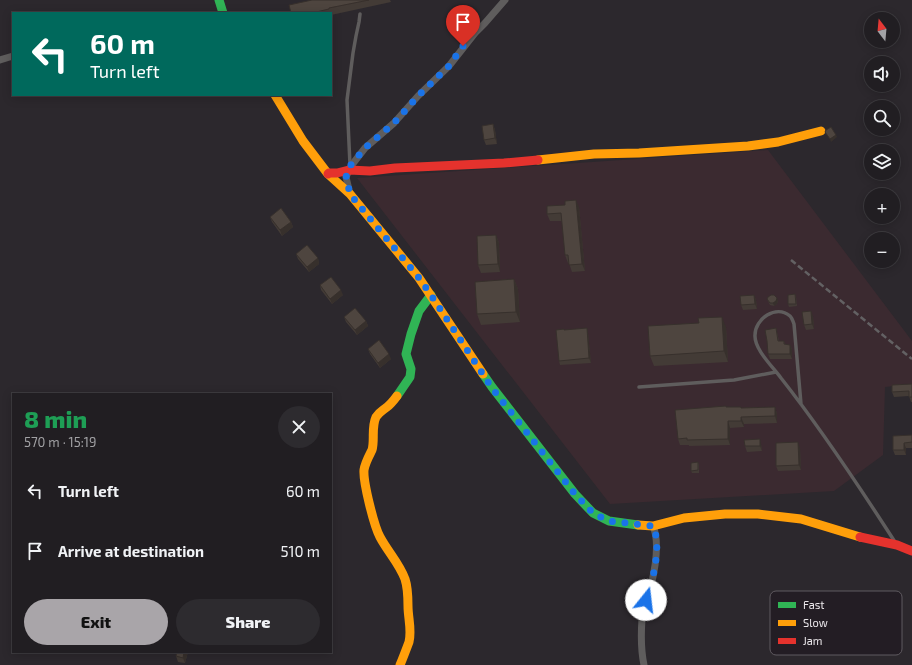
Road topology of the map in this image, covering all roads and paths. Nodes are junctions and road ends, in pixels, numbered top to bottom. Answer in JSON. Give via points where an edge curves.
{"nodes":[{"id":1,"x":219,"y":0,"type":"edge"},
{"id":2,"x":505,"y":0,"type":"edge"},
{"id":3,"x":224,"y":12,"type":"edge"},
{"id":4,"x":360,"y":14,"type":"dead end"},
{"id":5,"x":12,"y":56,"type":"edge"},
{"id":6,"x":0,"y":60,"type":"edge"},
{"id":7,"x":276,"y":96,"type":"edge"},
{"id":8,"x":821,"y":131,"type":"dead end"},
{"id":9,"x":350,"y":168,"type":"junction"},
{"id":10,"x":328,"y":174,"type":"junction"},
{"id":11,"x":350,"y":194,"type":"junction"},
{"id":12,"x":431,"y":295,"type":"junction"},
{"id":13,"x":776,"y":372,"type":"junction"},
{"id":14,"x":639,"y":387,"type":"dead end"},
{"id":15,"x":801,"y":404,"type":"junction"},
{"id":16,"x":653,"y":526,"type":"junction"},
{"id":17,"x":896,"y":545,"type":"junction"},
{"id":18,"x":912,"y":551,"type":"edge"},
{"id":19,"x":400,"y":665,"type":"edge"},
{"id":20,"x":644,"y":665,"type":"edge"}],
"edges":[{"from":1,"to":3,"type":"street"},
{"from":2,"to":9,"type":"street","via":[[449,66],[394,123],[365,148]]},
{"from":4,"to":9,"type":"lane","via":[[347,100]]},
{"from":5,"to":6,"type":"street"},
{"from":7,"to":10,"type":"street","via":[[303,141]]},
{"from":8,"to":9,"type":"street","via":[[778,142],[748,146],[594,154],[504,163],[370,171]]},
{"from":9,"to":10,"type":"street"},
{"from":9,"to":11,"type":"street","via":[[346,177]]},
{"from":10,"to":11,"type":"street"},
{"from":11,"to":12,"type":"street"},
{"from":12,"to":16,"type":"street","via":[[492,388],[575,494],[593,513],[609,521]]},
{"from":12,"to":19,"type":"street","via":[[418,311],[409,340],[406,354],[411,369],[410,376],[393,401],[376,417],[372,449],[364,469],[380,536],[406,579],[410,623],[408,641]]},
{"from":13,"to":14,"type":"lane","via":[[734,380]]},
{"from":13,"to":15,"type":"lane"},
{"from":13,"to":15,"type":"lane","via":[[760,352],[755,332],[759,321],[777,312],[789,316],[794,324]]},
{"from":15,"to":17,"type":"lane"},
{"from":16,"to":17,"type":"street","via":[[684,518],[758,514],[801,520]]},
{"from":16,"to":20,"type":"street","via":[[657,544],[651,585],[642,618]]},
{"from":17,"to":18,"type":"street"}]}
